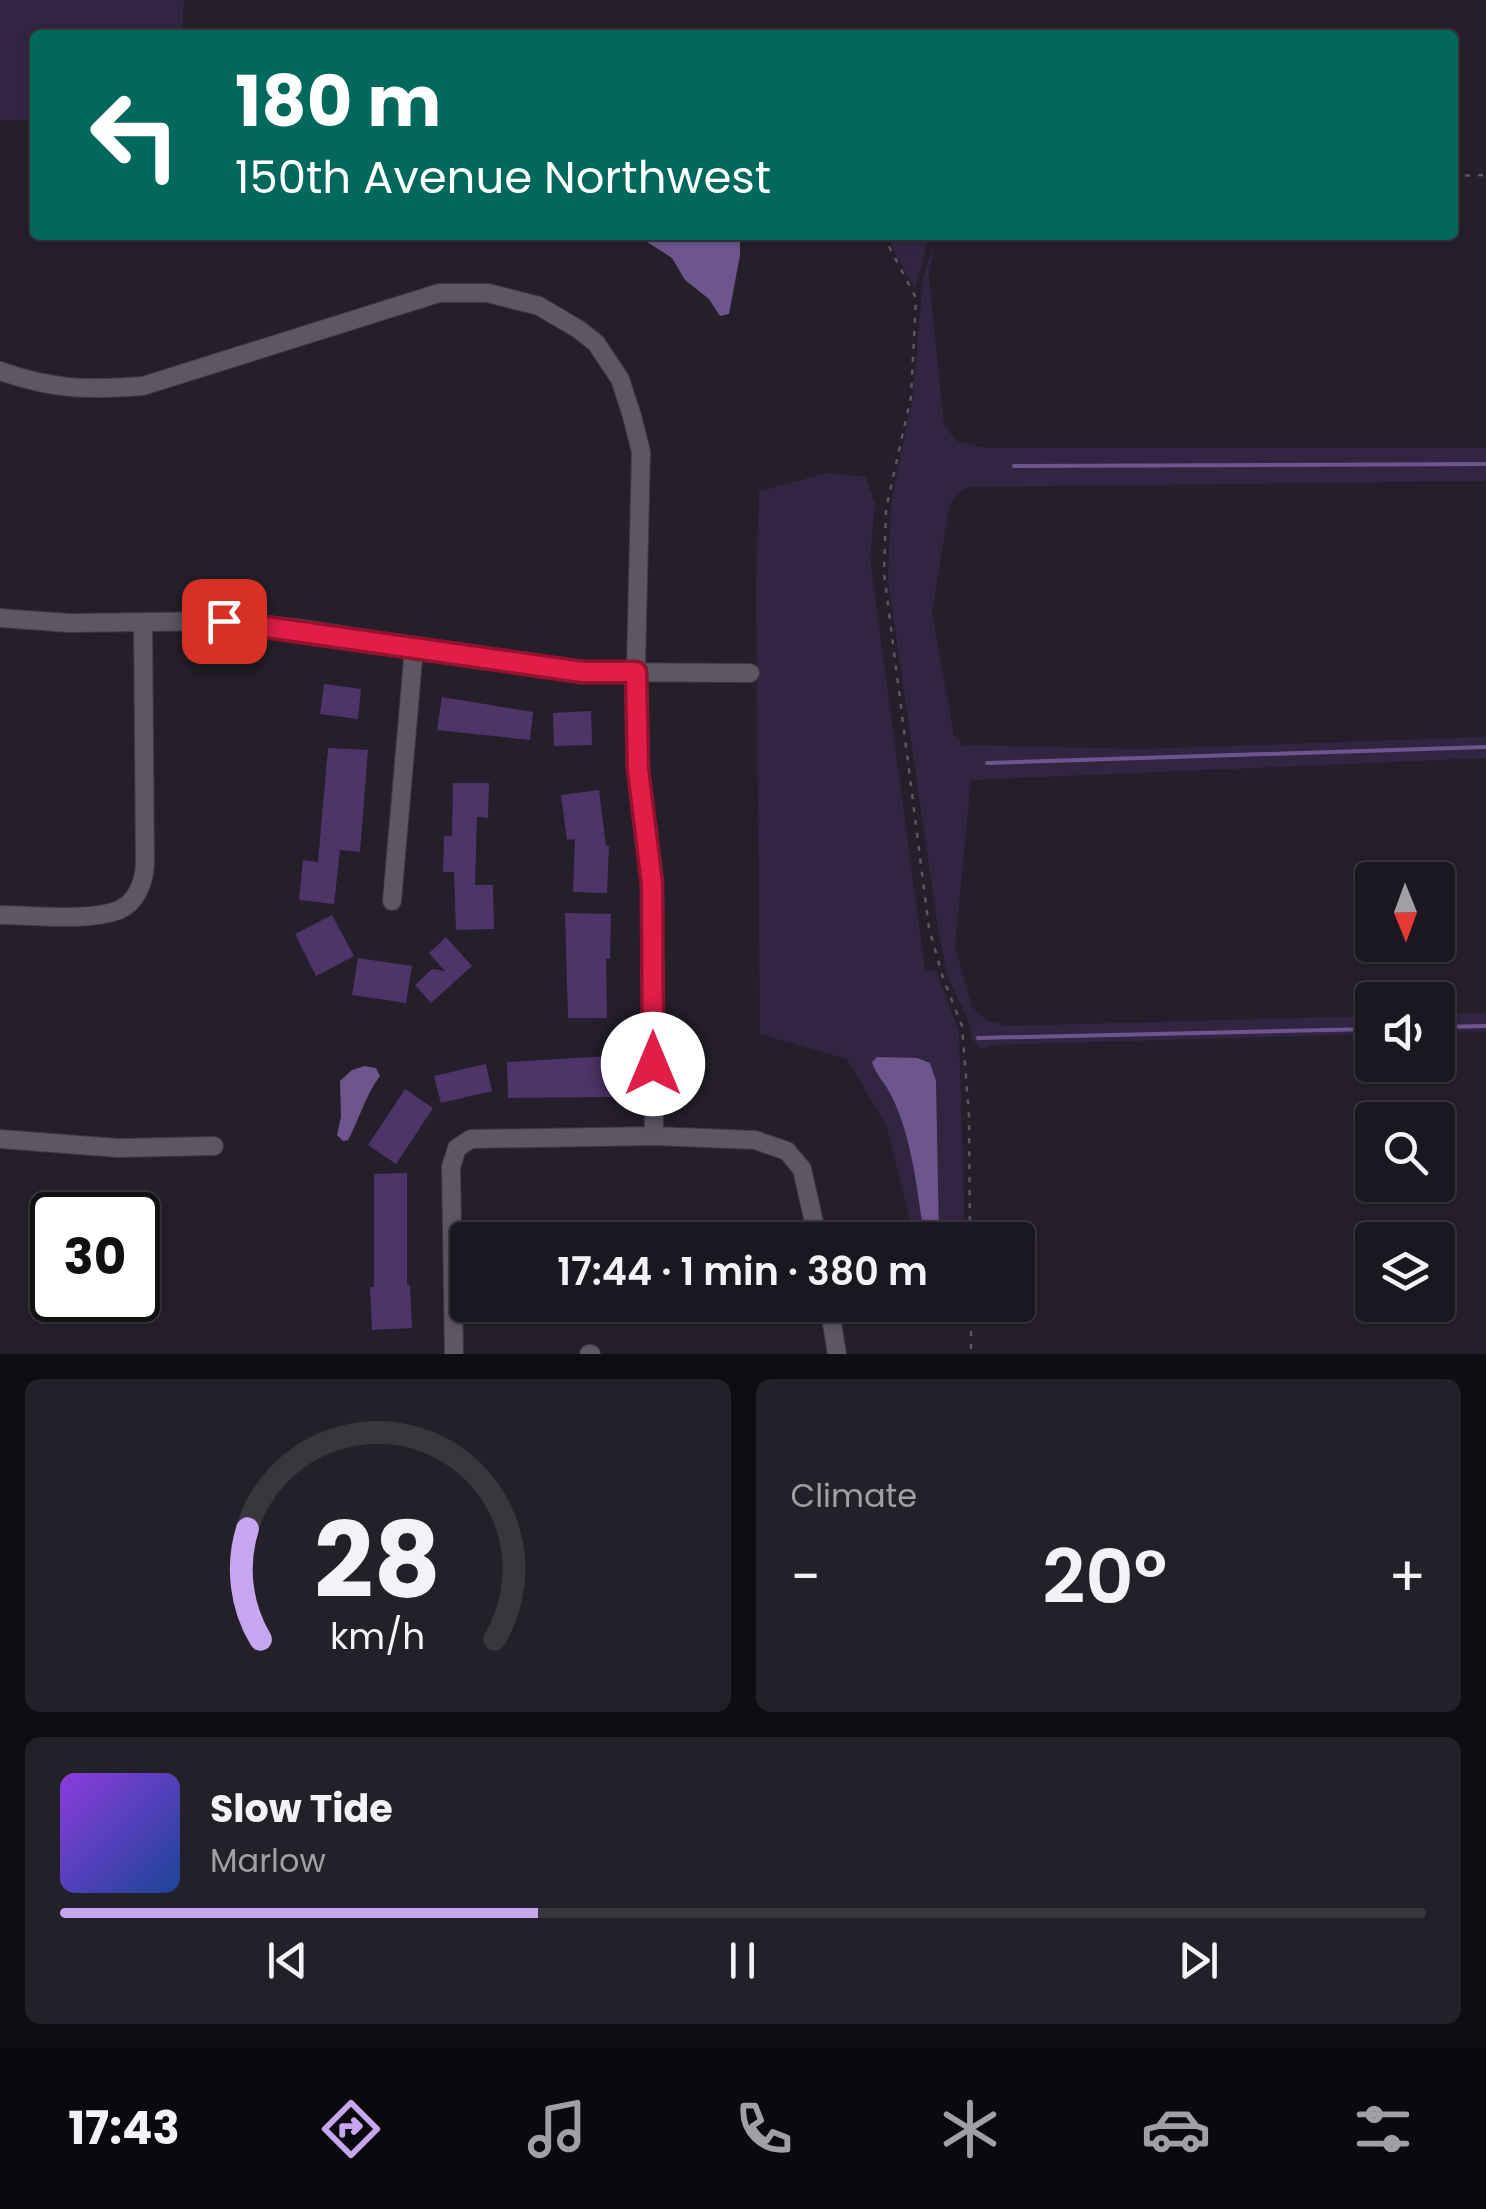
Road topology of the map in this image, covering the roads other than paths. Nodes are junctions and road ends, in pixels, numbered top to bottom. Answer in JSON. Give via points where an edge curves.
{"nodes":[{"id":1,"x":0,"y":370,"type":"edge"},
{"id":2,"x":0,"y":618,"type":"edge"},
{"id":3,"x":143,"y":622,"type":"junction"},
{"id":4,"x":414,"y":648,"type":"junction"},
{"id":5,"x":636,"y":672,"type":"junction"},
{"id":6,"x":750,"y":673,"type":"dead end"},
{"id":7,"x":392,"y":901,"type":"dead end"},
{"id":8,"x":0,"y":915,"type":"edge"},
{"id":9,"x":654,"y":1136,"type":"junction"},
{"id":10,"x":0,"y":1139,"type":"edge"},
{"id":11,"x":214,"y":1146,"type":"dead end"},
{"id":12,"x":814,"y":1222,"type":"edge"},
{"id":13,"x":832,"y":1322,"type":"edge"},
{"id":14,"x":454,"y":1354,"type":"edge"},
{"id":15,"x":837,"y":1354,"type":"edge"}],
"edges":[{"from":1,"to":5,"type":"street","via":[[40,385],[143,386],[438,293],[488,293],[540,306],[596,343],[620,379],[641,452]]},
{"from":2,"to":3,"type":"street"},
{"from":3,"to":4,"type":"street","via":[[224,621]]},
{"from":3,"to":8,"type":"street","via":[[145,864],[138,893],[122,909],[93,915]]},
{"from":4,"to":5,"type":"street","via":[[582,672]]},
{"from":4,"to":7,"type":"street"},
{"from":5,"to":6,"type":"street"},
{"from":5,"to":9,"type":"street","via":[[638,769],[652,884]]},
{"from":9,"to":12,"type":"street","via":[[755,1140],[787,1151],[802,1169]]},
{"from":9,"to":14,"type":"street","via":[[471,1140],[457,1148],[450,1167]]},
{"from":10,"to":11,"type":"street","via":[[118,1148]]},
{"from":13,"to":15,"type":"street"}]}
